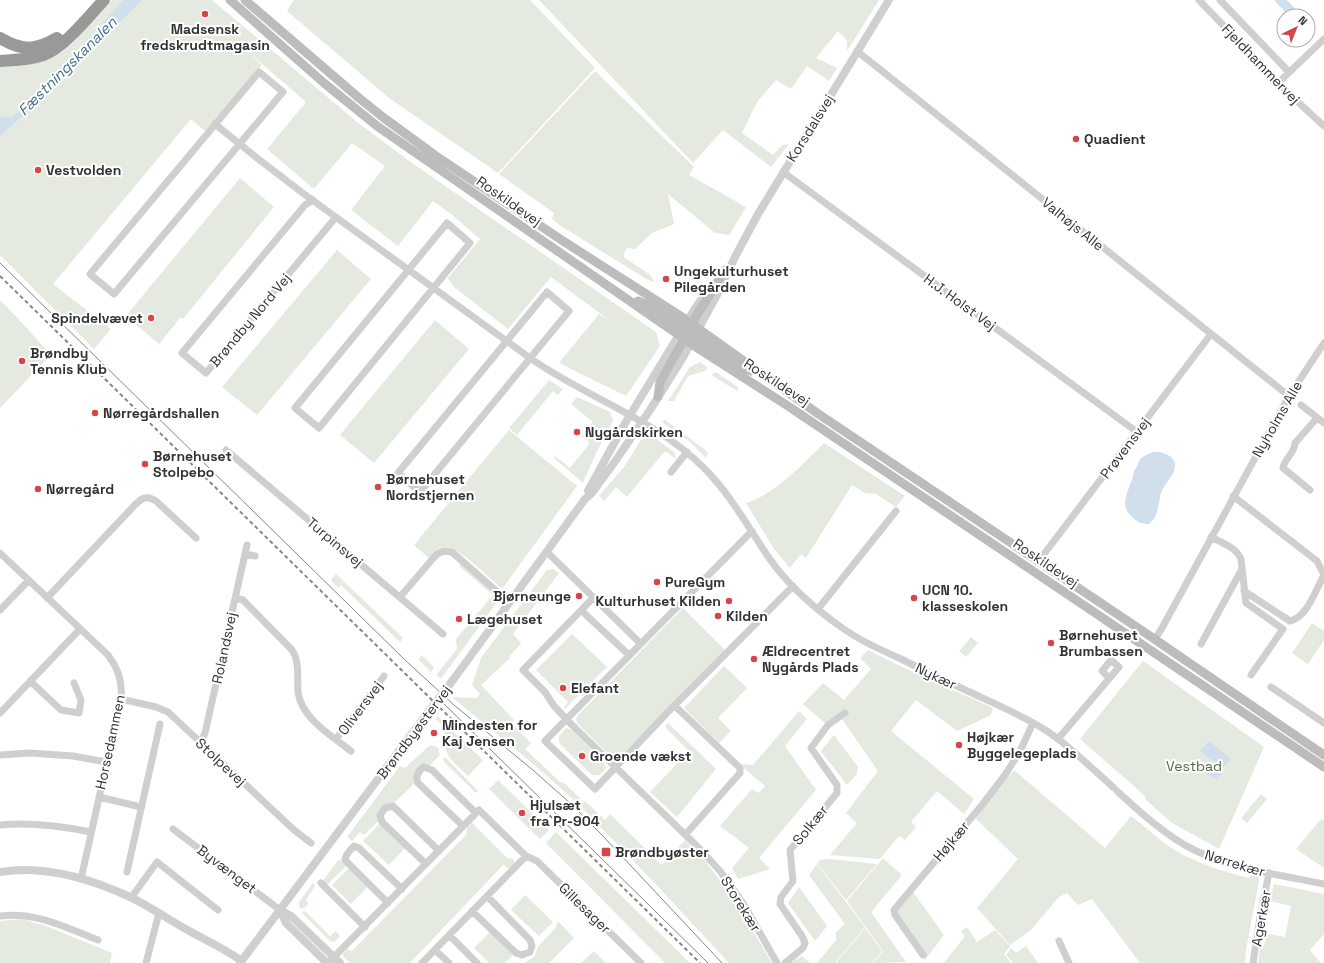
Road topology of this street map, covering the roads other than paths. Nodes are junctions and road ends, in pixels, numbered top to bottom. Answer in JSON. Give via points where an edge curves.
{"nodes":[{"id":1,"x":94,"y":0,"type":"edge"},
{"id":2,"x":104,"y":0,"type":"edge"},
{"id":3,"x":230,"y":0,"type":"edge"},
{"id":4,"x":245,"y":0,"type":"edge"},
{"id":5,"x":889,"y":0,"type":"edge"},
{"id":6,"x":1199,"y":0,"type":"edge"},
{"id":7,"x":1220,"y":0,"type":"edge"},
{"id":8,"x":0,"y":38,"type":"edge"},
{"id":9,"x":1324,"y":39,"type":"edge"},
{"id":10,"x":857,"y":51,"type":"junction"},
{"id":11,"x":0,"y":61,"type":"edge"},
{"id":12,"x":1289,"y":72,"type":"junction"},
{"id":13,"x":1278,"y":83,"type":"junction"},
{"id":14,"x":217,"y":121,"type":"junction"},
{"id":15,"x":1324,"y":126,"type":"edge"},
{"id":16,"x":239,"y":144,"type":"junction"},
{"id":17,"x":783,"y":172,"type":"junction"},
{"id":18,"x":313,"y":200,"type":"junction"},
{"id":19,"x":336,"y":217,"type":"junction"},
{"id":20,"x":735,"y":257,"type":"junction"},
{"id":21,"x":408,"y":270,"type":"junction"},
{"id":22,"x":725,"y":270,"type":"joint"},
{"id":23,"x":433,"y":288,"type":"junction"},
{"id":24,"x":689,"y":332,"type":"junction"},
{"id":25,"x":1211,"y":334,"type":"junction"},
{"id":26,"x":506,"y":341,"type":"junction"},
{"id":27,"x":1324,"y":343,"type":"edge"},
{"id":28,"x":530,"y":358,"type":"junction"},
{"id":29,"x":1289,"y":396,"type":"junction"},
{"id":30,"x":658,"y":397,"type":"joint"},
{"id":31,"x":1301,"y":405,"type":"dead end"},
{"id":32,"x":630,"y":415,"type":"junction"},
{"id":33,"x":1317,"y":418,"type":"junction"},
{"id":34,"x":642,"y":421,"type":"junction"},
{"id":35,"x":1324,"y":423,"type":"edge"},
{"id":36,"x":1137,"y":432,"type":"junction"},
{"id":37,"x":226,"y":450,"type":"dead end"},
{"id":38,"x":687,"y":452,"type":"junction"},
{"id":39,"x":671,"y":472,"type":"dead end"},
{"id":40,"x":1310,"y":490,"type":"dead end"},
{"id":41,"x":1234,"y":496,"type":"junction"},
{"id":42,"x":585,"y":499,"type":"junction"},
{"id":43,"x":896,"y":511,"type":"dead end"},
{"id":44,"x":752,"y":531,"type":"junction"},
{"id":45,"x":1212,"y":537,"type":"junction"},
{"id":46,"x":196,"y":538,"type":"dead end"},
{"id":47,"x":247,"y":545,"type":"dead end"},
{"id":48,"x":547,"y":552,"type":"junction"},
{"id":49,"x":0,"y":553,"type":"edge"},
{"id":50,"x":245,"y":554,"type":"junction"},
{"id":51,"x":255,"y":556,"type":"dead end"},
{"id":52,"x":1038,"y":562,"type":"junction"},
{"id":53,"x":1242,"y":569,"type":"junction"},
{"id":54,"x":29,"y":580,"type":"junction"},
{"id":55,"x":793,"y":586,"type":"junction"},
{"id":56,"x":1244,"y":591,"type":"junction"},
{"id":57,"x":400,"y":597,"type":"junction"},
{"id":58,"x":47,"y":598,"type":"junction"},
{"id":59,"x":235,"y":598,"type":"junction"},
{"id":60,"x":594,"y":598,"type":"junction"},
{"id":61,"x":509,"y":602,"type":"junction"},
{"id":62,"x":818,"y":609,"type":"junction"},
{"id":63,"x":0,"y":610,"type":"edge"},
{"id":64,"x":585,"y":614,"type":"dead end"},
{"id":65,"x":80,"y":629,"type":"junction"},
{"id":66,"x":443,"y":634,"type":"dead end"},
{"id":67,"x":1154,"y":639,"type":"junction"},
{"id":68,"x":640,"y":643,"type":"junction"},
{"id":69,"x":1201,"y":644,"type":"dead end"},
{"id":70,"x":1148,"y":649,"type":"junction"},
{"id":71,"x":629,"y":655,"type":"junction"},
{"id":72,"x":1251,"y":675,"type":"dead end"},
{"id":73,"x":384,"y":676,"type":"dead end"},
{"id":74,"x":1109,"y":678,"type":"dead end"},
{"id":75,"x":30,"y":681,"type":"junction"},
{"id":76,"x":74,"y":683,"type":"dead end"},
{"id":77,"x":1271,"y":687,"type":"dead end"},
{"id":78,"x":121,"y":699,"type":"junction"},
{"id":79,"x":675,"y":706,"type":"junction"},
{"id":80,"x":0,"y":713,"type":"edge"},
{"id":81,"x":845,"y":713,"type":"dead end"},
{"id":82,"x":566,"y":719,"type":"junction"},
{"id":83,"x":1033,"y":723,"type":"junction"},
{"id":84,"x":1324,"y":723,"type":"edge"},
{"id":85,"x":160,"y":724,"type":"dead end"},
{"id":86,"x":336,"y":739,"type":"junction"},
{"id":87,"x":1058,"y":739,"type":"junction"},
{"id":88,"x":201,"y":742,"type":"junction"},
{"id":89,"x":351,"y":751,"type":"dead end"},
{"id":90,"x":0,"y":755,"type":"edge"},
{"id":91,"x":1324,"y":755,"type":"edge"},
{"id":92,"x":106,"y":762,"type":"junction"},
{"id":93,"x":616,"y":767,"type":"junction"},
{"id":94,"x":1324,"y":767,"type":"edge"},
{"id":95,"x":1115,"y":789,"type":"joint"},
{"id":96,"x":99,"y":797,"type":"junction"},
{"id":97,"x":141,"y":807,"type":"junction"},
{"id":98,"x":476,"y":813,"type":"junction"},
{"id":99,"x":0,"y":825,"type":"edge"},
{"id":100,"x":463,"y":826,"type":"junction"},
{"id":101,"x":173,"y":829,"type":"dead end"},
{"id":102,"x":92,"y":832,"type":"junction"},
{"id":103,"x":686,"y":835,"type":"junction"},
{"id":104,"x":312,"y":843,"type":"dead end"},
{"id":105,"x":439,"y":851,"type":"junction"},
{"id":106,"x":526,"y":856,"type":"junction"},
{"id":107,"x":426,"y":864,"type":"junction"},
{"id":108,"x":0,"y":872,"type":"edge"},
{"id":109,"x":127,"y":872,"type":"dead end"},
{"id":110,"x":1269,"y":873,"type":"junction"},
{"id":111,"x":81,"y":879,"type":"junction"},
{"id":112,"x":321,"y":883,"type":"dead end"},
{"id":113,"x":1324,"y":884,"type":"edge"},
{"id":114,"x":402,"y":889,"type":"junction"},
{"id":115,"x":487,"y":896,"type":"junction"},
{"id":116,"x":131,"y":898,"type":"junction"},
{"id":117,"x":388,"y":903,"type":"junction"},
{"id":118,"x":218,"y":910,"type":"dead end"},
{"id":119,"x":280,"y":910,"type":"junction"},
{"id":120,"x":472,"y":912,"type":"junction"},
{"id":121,"x":159,"y":913,"type":"junction"},
{"id":122,"x":0,"y":916,"type":"edge"},
{"id":123,"x":365,"y":927,"type":"junction"},
{"id":124,"x":449,"y":935,"type":"junction"},
{"id":125,"x":98,"y":940,"type":"dead end"},
{"id":126,"x":1059,"y":941,"type":"dead end"},
{"id":127,"x":435,"y":950,"type":"junction"},
{"id":128,"x":923,"y":955,"type":"dead end"},
{"id":129,"x":147,"y":961,"type":"edge"},
{"id":130,"x":241,"y":962,"type":"edge"},
{"id":131,"x":333,"y":962,"type":"edge"},
{"id":132,"x":155,"y":963,"type":"edge"},
{"id":133,"x":422,"y":963,"type":"edge"},
{"id":134,"x":449,"y":963,"type":"edge"},
{"id":135,"x":478,"y":963,"type":"edge"},
{"id":136,"x":641,"y":963,"type":"edge"},
{"id":137,"x":777,"y":963,"type":"edge"},
{"id":138,"x":784,"y":963,"type":"edge"},
{"id":139,"x":1069,"y":963,"type":"edge"},
{"id":140,"x":1253,"y":963,"type":"edge"}],
"edges":[{"from":1,"to":8,"type":"highway","via":[[57,38],[44,45],[21,48]]},
{"from":2,"to":11,"type":"highway","via":[[64,41],[44,55]]},
{"from":3,"to":24,"type":"main road","name":"Roskildevej","via":[[377,126],[622,295],[652,307]]},
{"from":4,"to":24,"type":"main road","name":"Roskildevej","via":[[384,118],[563,241]]},
{"from":5,"to":10,"type":"street","name":"Korsdalsvej"},
{"from":6,"to":13,"type":"street","name":"Fjeldhammervej"},
{"from":7,"to":12,"type":"street"},
{"from":9,"to":12,"type":"street"},
{"from":10,"to":17,"type":"street","name":"Korsdalsvej"},
{"from":10,"to":25,"type":"street","name":"Valhøjs Alle"},
{"from":12,"to":13,"type":"street"},
{"from":13,"to":15,"type":"street","name":"Fjeldhammervej"},
{"from":14,"to":16,"type":"street"},
{"from":14,"to":16,"type":"street","via":[[259,72],[283,92]]},
{"from":14,"to":16,"type":"street","via":[[90,274],[114,294]]},
{"from":16,"to":18,"type":"street"},
{"from":17,"to":20,"type":"street","name":"Korsdalsvej"},
{"from":17,"to":36,"type":"street","name":"H.J. Holst Vej"},
{"from":18,"to":19,"type":"street"},
{"from":18,"to":19,"type":"street","name":"Brøndby Nord Vej","via":[[303,207],[182,353],[206,373]]},
{"from":19,"to":21,"type":"street"},
{"from":20,"to":22,"type":"street","name":"Korsdalsvej"},
{"from":20,"to":24,"type":"street","name":"Korsdalsvej","via":[[718,293]]},
{"from":21,"to":23,"type":"street"},
{"from":21,"to":23,"type":"street","via":[[446,223],[470,243]]},
{"from":21,"to":23,"type":"street","via":[[295,408],[319,428]]},
{"from":22,"to":24,"type":"main road"},
{"from":23,"to":26,"type":"street"},
{"from":24,"to":30,"type":"main road","via":[[660,382]]},
{"from":24,"to":32,"type":"street","name":"Brøndbyøstervej"},
{"from":24,"to":52,"type":"main road","name":"Roskildevej","via":[[737,365],[770,380]]},
{"from":24,"to":70,"type":"main road","name":"Roskildevej","via":[[801,415]]},
{"from":25,"to":29,"type":"street","name":"Valhøjs Alle"},
{"from":25,"to":36,"type":"street","name":"Prøvensvej"},
{"from":26,"to":28,"type":"street"},
{"from":26,"to":28,"type":"street","via":[[547,292],[569,311]]},
{"from":26,"to":28,"type":"street","via":[[398,473],[420,492]]},
{"from":27,"to":29,"type":"street","name":"Nyholms Alle"},
{"from":28,"to":32,"type":"street","via":[[585,392]]},
{"from":29,"to":41,"type":"street","name":"Nyholms Alle"},
{"from":30,"to":34,"type":"street","name":"Brøndbyøstervej"},
{"from":31,"to":33,"type":"street"},
{"from":32,"to":34,"type":"street","name":"Nykær"},
{"from":32,"to":42,"type":"street","name":"Brøndbyøstervej"},
{"from":33,"to":35,"type":"street"},
{"from":33,"to":40,"type":"street","via":[[1295,443],[1295,447],[1283,463],[1283,468]]},
{"from":34,"to":38,"type":"street","name":"Nykær"},
{"from":34,"to":42,"type":"street","name":"Brøndbyøstervej","via":[[616,460]]},
{"from":36,"to":52,"type":"street","name":"Prøvensvej"},
{"from":37,"to":57,"type":"street","name":"Turpinsvej"},
{"from":38,"to":39,"type":"street"},
{"from":38,"to":44,"type":"street","name":"Nykær","via":[[719,484]]},
{"from":41,"to":45,"type":"street","name":"Nyholms Alle"},
{"from":41,"to":56,"type":"street","via":[[1317,561],[1324,575],[1305,611],[1296,620],[1290,621]]},
{"from":42,"to":48,"type":"street","name":"Brøndbyøstervej"},
{"from":43,"to":62,"type":"street"},
{"from":44,"to":55,"type":"street","name":"Nykær","via":[[770,559]]},
{"from":44,"to":68,"type":"street"},
{"from":45,"to":53,"type":"street","via":[[1238,553]]},
{"from":45,"to":67,"type":"street","name":"Nyholms Alle"},
{"from":46,"to":58,"type":"street","via":[[156,501],[146,497],[141,499]]},
{"from":47,"to":50,"type":"street","name":"Rolandsvej"},
{"from":48,"to":60,"type":"street"},
{"from":48,"to":61,"type":"street","name":"Brøndbyøstervej"},
{"from":49,"to":54,"type":"street","name":"Horsedammen"},
{"from":50,"to":51,"type":"street"},
{"from":50,"to":59,"type":"street","name":"Rolandsvej"},
{"from":52,"to":67,"type":"main road","name":"Roskildevej"},
{"from":53,"to":56,"type":"street"},
{"from":53,"to":69,"type":"street"},
{"from":54,"to":58,"type":"street","name":"Horsedammen"},
{"from":54,"to":63,"type":"street"},
{"from":55,"to":62,"type":"street","name":"Nykær"},
{"from":55,"to":79,"type":"street"},
{"from":56,"to":72,"type":"street","via":[[1246,603],[1283,629]]},
{"from":57,"to":61,"type":"street","via":[[436,555],[445,550],[453,553]]},
{"from":57,"to":66,"type":"street","name":"Turpinsvej"},
{"from":58,"to":65,"type":"street","name":"Horsedammen"},
{"from":59,"to":86,"type":"street","name":"Oliversvej","via":[[243,600],[292,650],[297,661],[298,692],[302,707]]},
{"from":59,"to":88,"type":"street","name":"Rolandsvej","via":[[206,733]]},
{"from":60,"to":68,"type":"street"},
{"from":60,"to":82,"type":"street","name":"Storekær","via":[[523,670],[545,692]]},
{"from":61,"to":119,"type":"street","name":"Brøndbyøstervej","bridge":true},
{"from":62,"to":83,"type":"street","name":"Nykær","via":[[857,638]]},
{"from":64,"to":71,"type":"street"},
{"from":65,"to":75,"type":"street"},
{"from":65,"to":78,"type":"street","name":"Horsedammen","via":[[114,664],[121,683]]},
{"from":67,"to":70,"type":"street","name":"Nyholms Alle"},
{"from":67,"to":91,"type":"main road","name":"Roskildevej"},
{"from":68,"to":71,"type":"street"},
{"from":70,"to":94,"type":"main road","name":"Roskildevej"},
{"from":71,"to":82,"type":"street"},
{"from":73,"to":86,"type":"street","name":"Oliversvej"},
{"from":74,"to":87,"type":"street"},
{"from":75,"to":76,"type":"street","via":[[61,710],[79,713],[81,700]]},
{"from":75,"to":80,"type":"street"},
{"from":77,"to":84,"type":"street"},
{"from":78,"to":88,"type":"street","name":"Stolpevej","via":[[165,710]]},
{"from":78,"to":92,"type":"street","name":"Horsedammen"},
{"from":79,"to":93,"type":"street"},
{"from":79,"to":103,"type":"street","via":[[740,768],[740,773]]},
{"from":81,"to":138,"type":"street","name":"Solkær","via":[[828,725],[811,748],[837,785],[837,793],[790,850],[793,881],[781,897],[780,904],[805,944]]},
{"from":82,"to":93,"type":"street","name":"Storekær"},
{"from":82,"to":93,"type":"street","via":[[545,741],[595,789]]},
{"from":83,"to":87,"type":"street","name":"Nykær"},
{"from":83,"to":128,"type":"street","name":"Højkær","via":[[1020,751],[982,805],[894,910]]},
{"from":85,"to":97,"type":"street"},
{"from":86,"to":89,"type":"street","name":"Oliversvej"},
{"from":87,"to":95,"type":"street","name":"Nykær"},
{"from":88,"to":104,"type":"street","name":"Stolpevej","via":[[294,830]]},
{"from":90,"to":92,"type":"street","via":[[30,753],[73,756]]},
{"from":92,"to":96,"type":"street","name":"Horsedammen"},
{"from":93,"to":103,"type":"street","name":"Storekær"},
{"from":95,"to":110,"type":"street","name":"Nørrekær","via":[[1168,833],[1193,849],[1219,860]]},
{"from":96,"to":97,"type":"street","name":"Horsedammen"},
{"from":96,"to":102,"type":"street","name":"Horsedammen"},
{"from":97,"to":109,"type":"street"},
{"from":98,"to":100,"type":"street"},
{"from":98,"to":100,"type":"street","via":[[432,770],[424,767],[418,772],[418,783]]},
{"from":98,"to":106,"type":"street","name":"Gillesager","via":[[480,810]]},
{"from":99,"to":102,"type":"street","via":[[49,826]]},
{"from":100,"to":105,"type":"street"},
{"from":101,"to":119,"type":"street","name":"Byvænget"},
{"from":102,"to":111,"type":"street","name":"Horsedammen"},
{"from":103,"to":137,"type":"street","name":"Storekær","via":[[731,886]]},
{"from":105,"to":107,"type":"street"},
{"from":105,"to":107,"type":"street","via":[[393,806],[385,808],[380,815],[382,822]]},
{"from":106,"to":115,"type":"street"},
{"from":106,"to":136,"type":"street","name":"Gillesager","via":[[537,861]]},
{"from":107,"to":114,"type":"street"},
{"from":108,"to":111,"type":"street","via":[[46,871]]},
{"from":110,"to":113,"type":"street","name":"Nørrekær"},
{"from":110,"to":140,"type":"street","name":"Agerkær"},
{"from":111,"to":116,"type":"street"},
{"from":112,"to":123,"type":"street"},
{"from":114,"to":117,"type":"street"},
{"from":114,"to":117,"type":"street","via":[[359,848],[351,848],[345,860]]},
{"from":115,"to":120,"type":"street"},
{"from":115,"to":120,"type":"street","via":[[530,940],[530,952],[522,955],[516,953]]},
{"from":116,"to":118,"type":"street","via":[[157,862]]},
{"from":116,"to":121,"type":"street"},
{"from":117,"to":123,"type":"street"},
{"from":119,"to":130,"type":"street","name":"Brøndbyøstervej"},
{"from":119,"to":131,"type":"street","via":[[291,916]]},
{"from":120,"to":124,"type":"street"},
{"from":121,"to":129,"type":"street"},
{"from":121,"to":130,"type":"street"},
{"from":122,"to":125,"type":"street","via":[[9,914],[39,918]]},
{"from":123,"to":131,"type":"street"},
{"from":124,"to":127,"type":"street"},
{"from":124,"to":135,"type":"street"},
{"from":126,"to":139,"type":"street"},
{"from":127,"to":133,"type":"street"},
{"from":127,"to":134,"type":"street"},
{"from":129,"to":132,"type":"street"}]}
